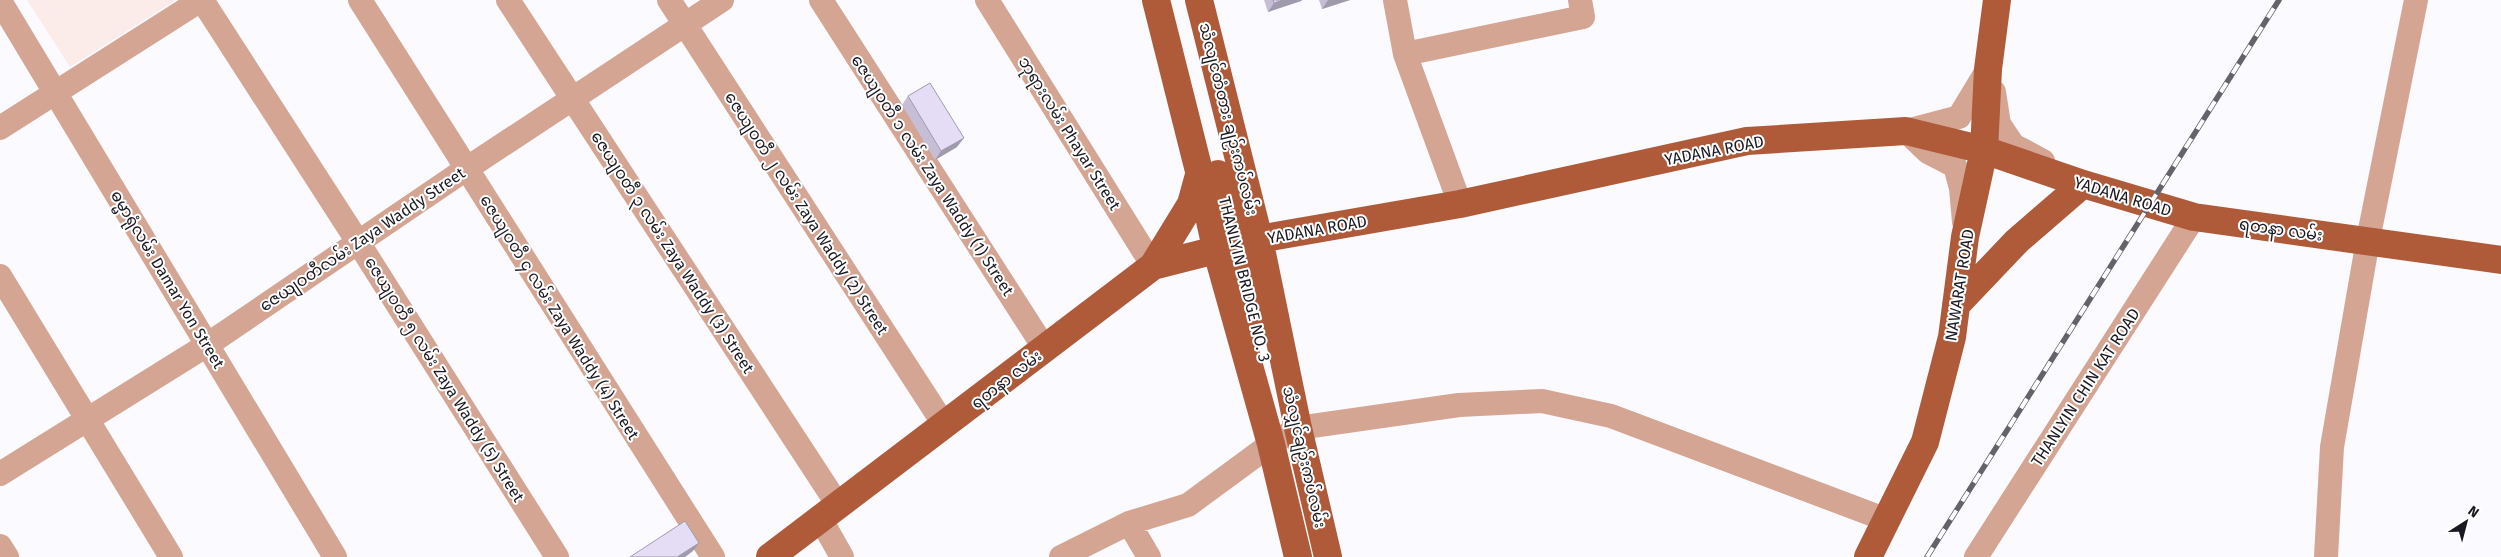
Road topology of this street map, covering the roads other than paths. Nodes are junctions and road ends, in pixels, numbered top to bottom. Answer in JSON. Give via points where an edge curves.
{"nodes":[{"id":1,"x":201,"y":0,"type":"edge"},
{"id":2,"x":360,"y":0,"type":"edge"},
{"id":3,"x":508,"y":0,"type":"edge"},
{"id":4,"x":669,"y":0,"type":"edge"},
{"id":5,"x":722,"y":0,"type":"edge"},
{"id":6,"x":821,"y":0,"type":"edge"},
{"id":7,"x":1156,"y":0,"type":"edge"},
{"id":8,"x":1175,"y":0,"type":"edge"},
{"id":9,"x":1199,"y":0,"type":"edge"},
{"id":10,"x":1395,"y":0,"type":"edge"},
{"id":11,"x":1580,"y":0,"type":"edge"},
{"id":12,"x":1997,"y":0,"type":"edge"},
{"id":13,"x":2416,"y":0,"type":"edge"},
{"id":14,"x":0,"y":1,"type":"edge"},
{"id":15,"x":991,"y":1,"type":"edge"},
{"id":16,"x":685,"y":25,"type":"junction"},
{"id":17,"x":1404,"y":54,"type":"junction"},
{"id":18,"x":1988,"y":69,"type":"junction"},
{"id":19,"x":56,"y":92,"type":"junction"},
{"id":20,"x":573,"y":99,"type":"junction"},
{"id":21,"x":0,"y":128,"type":"edge"},
{"id":22,"x":1906,"y":131,"type":"junction"},
{"id":23,"x":1984,"y":150,"type":"junction"},
{"id":24,"x":466,"y":169,"type":"junction"},
{"id":25,"x":1200,"y":171,"type":"junction"},
{"id":26,"x":2083,"y":184,"type":"junction"},
{"id":27,"x":1460,"y":204,"type":"junction"},
{"id":28,"x":2194,"y":217,"type":"junction"},
{"id":29,"x":1965,"y":237,"type":"junction"},
{"id":30,"x":1259,"y":238,"type":"junction"},
{"id":31,"x":2368,"y":240,"type":"junction"},
{"id":32,"x":358,"y":242,"type":"junction"},
{"id":33,"x":1216,"y":248,"type":"junction"},
{"id":34,"x":2501,"y":260,"type":"edge"},
{"id":35,"x":1153,"y":266,"type":"junction"},
{"id":36,"x":0,"y":276,"type":"edge"},
{"id":37,"x":1956,"y":305,"type":"junction"},
{"id":38,"x":207,"y":345,"type":"junction"},
{"id":39,"x":1045,"y":349,"type":"junction"},
{"id":40,"x":86,"y":419,"type":"junction"},
{"id":41,"x":945,"y":426,"type":"junction"},
{"id":42,"x":1298,"y":428,"type":"junction"},
{"id":43,"x":1271,"y":444,"type":"junction"},
{"id":44,"x":0,"y":474,"type":"edge"},
{"id":45,"x":829,"y":512,"type":"junction"},
{"id":46,"x":1887,"y":520,"type":"junction"},
{"id":47,"x":1129,"y":524,"type":"junction"},
{"id":48,"x":0,"y":546,"type":"edge"},
{"id":49,"x":7,"y":557,"type":"edge"},
{"id":50,"x":170,"y":557,"type":"edge"},
{"id":51,"x":335,"y":557,"type":"edge"},
{"id":52,"x":557,"y":557,"type":"edge"},
{"id":53,"x":712,"y":557,"type":"edge"},
{"id":54,"x":770,"y":557,"type":"edge"},
{"id":55,"x":842,"y":557,"type":"edge"},
{"id":56,"x":1061,"y":557,"type":"edge"},
{"id":57,"x":1149,"y":557,"type":"edge"},
{"id":58,"x":1298,"y":557,"type":"edge"},
{"id":59,"x":1314,"y":557,"type":"edge"},
{"id":60,"x":1328,"y":557,"type":"edge"},
{"id":61,"x":1868,"y":557,"type":"edge"},
{"id":62,"x":1976,"y":557,"type":"edge"},
{"id":63,"x":2326,"y":557,"type":"edge"}],
"edges":[{"from":1,"to":19,"type":"street"},
{"from":1,"to":32,"type":"street","name":"ဇေယျဝတီ ၅ လမ်း Zaya Waddy (5) Street"},
{"from":2,"to":24,"type":"street","name":"ဇေယျဝတီ ၄ လမ်း Zaya Waddy (4) Street"},
{"from":3,"to":20,"type":"street","name":"ဇေယျဝတီ ၃ လမ်း Zaya Waddy (3) Street"},
{"from":4,"to":16,"type":"street","name":"ဇေယျဝတီ ၂ လမ်း Zaya Waddy (2) Street"},
{"from":5,"to":16,"type":"street","name":"ဇေယျဝတီလမ်း Zaya Waddy Street"},
{"from":6,"to":39,"type":"street","name":"ဇေယျဝတီ ၁ လမ်း Zaya Waddy (1) Street"},
{"from":7,"to":25,"type":"main road"},
{"from":8,"to":59,"type":"main road","name":"THANLYIN BRIDGE NO. 3"},
{"from":9,"to":30,"type":"main road","name":"သံလျင်တံတား ချဉ်းကပ်လမ်း"},
{"from":10,"to":17,"type":"street"},
{"from":11,"to":17,"type":"street","via":[[1582,17]]},
{"from":12,"to":18,"type":"main road","name":"NAWARAT ROAD"},
{"from":13,"to":31,"type":"street"},
{"from":14,"to":19,"type":"street","name":"ဓမ္မာရုံလမ်း Damar Yon Street"},
{"from":15,"to":35,"type":"street","name":"ဘုရားလမ်း Phayar Street"},
{"from":16,"to":20,"type":"street","name":"ဇေယျဝတီလမ်း Zaya Waddy Street"},
{"from":16,"to":41,"type":"street","name":"ဇေယျဝတီ ၂ လမ်း Zaya Waddy (2) Street"},
{"from":17,"to":27,"type":"street"},
{"from":18,"to":22,"type":"street","via":[[1959,118]]},
{"from":18,"to":23,"type":"main road","name":"NAWARAT ROAD"},
{"from":18,"to":26,"type":"street","via":[[1998,124],[2013,145]]},
{"from":19,"to":21,"type":"street"},
{"from":19,"to":38,"type":"street","name":"ဓမ္မာရုံလမ်း Damar Yon Street"},
{"from":20,"to":24,"type":"street","name":"ဇေယျဝတီလမ်း Zaya Waddy Street"},
{"from":20,"to":45,"type":"street","name":"ဇေယျဝတီ ၃ လမ်း Zaya Waddy (3) Street"},
{"from":22,"to":23,"type":"main road","name":"YADANA ROAD"},
{"from":22,"to":27,"type":"main road","name":"YADANA ROAD","via":[[1747,141]]},
{"from":22,"to":29,"type":"street","via":[[1928,152],[1955,166],[1961,188]]},
{"from":23,"to":26,"type":"main road","name":"YADANA ROAD"},
{"from":23,"to":29,"type":"main road","name":"NAWARAT ROAD"},
{"from":24,"to":32,"type":"street","name":"ဇေယျဝတီလမ်း Zaya Waddy Street"},
{"from":24,"to":53,"type":"street","name":"ဇေယျဝတီ ၄ လမ်း Zaya Waddy (4) Street"},
{"from":25,"to":33,"type":"main road"},
{"from":25,"to":35,"type":"main road","via":[[1191,204]]},
{"from":26,"to":28,"type":"main road","name":"YADANA ROAD"},
{"from":26,"to":37,"type":"main road","via":[[2017,242]]},
{"from":27,"to":30,"type":"main road","name":"YADANA ROAD"},
{"from":28,"to":31,"type":"main road","name":"ရတနာ လမ်း"},
{"from":28,"to":62,"type":"street","name":"THANLYIN CHIN KAT ROAD"},
{"from":29,"to":37,"type":"main road","name":"NAWARAT ROAD"},
{"from":30,"to":33,"type":"main road","name":"ရတနာ လမ်း"},
{"from":30,"to":42,"type":"main road","name":"သံလျှင်ချဉ်းကပ်လမ်း"},
{"from":31,"to":34,"type":"main road"},
{"from":31,"to":63,"type":"street","via":[[2332,447]]},
{"from":32,"to":38,"type":"street","name":"ဇေယျဝတီလမ်း Zaya Waddy Street"},
{"from":32,"to":52,"type":"street","name":"ဇေယျဝတီ ၅ လမ်း Zaya Waddy (5) Street"},
{"from":33,"to":35,"type":"main road","name":"ရတနာ လမ်း"},
{"from":33,"to":43,"type":"main road","name":"သံလျှင်ချဉ်းကပ်လမ်း"},
{"from":35,"to":39,"type":"main road","name":"ရတနာ လမ်း"},
{"from":36,"to":40,"type":"street"},
{"from":37,"to":46,"type":"main road","name":"NAWARAT ROAD","via":[[1952,337],[1924,442]]},
{"from":38,"to":40,"type":"street","name":"ဇေယျဝတီလမ်း Zaya Waddy Street"},
{"from":38,"to":51,"type":"street","name":"ဓမ္မာရုံလမ်း Damar Yon Street"},
{"from":39,"to":41,"type":"main road","name":"ရတနာ လမ်း"},
{"from":40,"to":44,"type":"street","name":"ဇေယျဝတီလမ်း Zaya Waddy Street"},
{"from":40,"to":50,"type":"street"},
{"from":41,"to":45,"type":"main road","name":"ရတနာ လမ်း"},
{"from":42,"to":43,"type":"street"},
{"from":42,"to":46,"type":"street","via":[[1459,405],[1542,401],[1611,416]]},
{"from":42,"to":60,"type":"main road","name":"သံလျှင်ချဉ်းကပ်လမ်း"},
{"from":43,"to":47,"type":"street","via":[[1188,504]]},
{"from":43,"to":58,"type":"main road","name":"သံလျှင်ချဉ်းကပ်လမ်း"},
{"from":45,"to":54,"type":"main road","name":"ရတနာ လမ်း"},
{"from":45,"to":55,"type":"street","name":"ဇေယျဝတီ ၃ လမ်း Zaya Waddy (3) Street"},
{"from":46,"to":61,"type":"main road","name":"NAWARAT ROAD"},
{"from":47,"to":56,"type":"street"},
{"from":47,"to":57,"type":"street"},
{"from":48,"to":49,"type":"street"}]}
